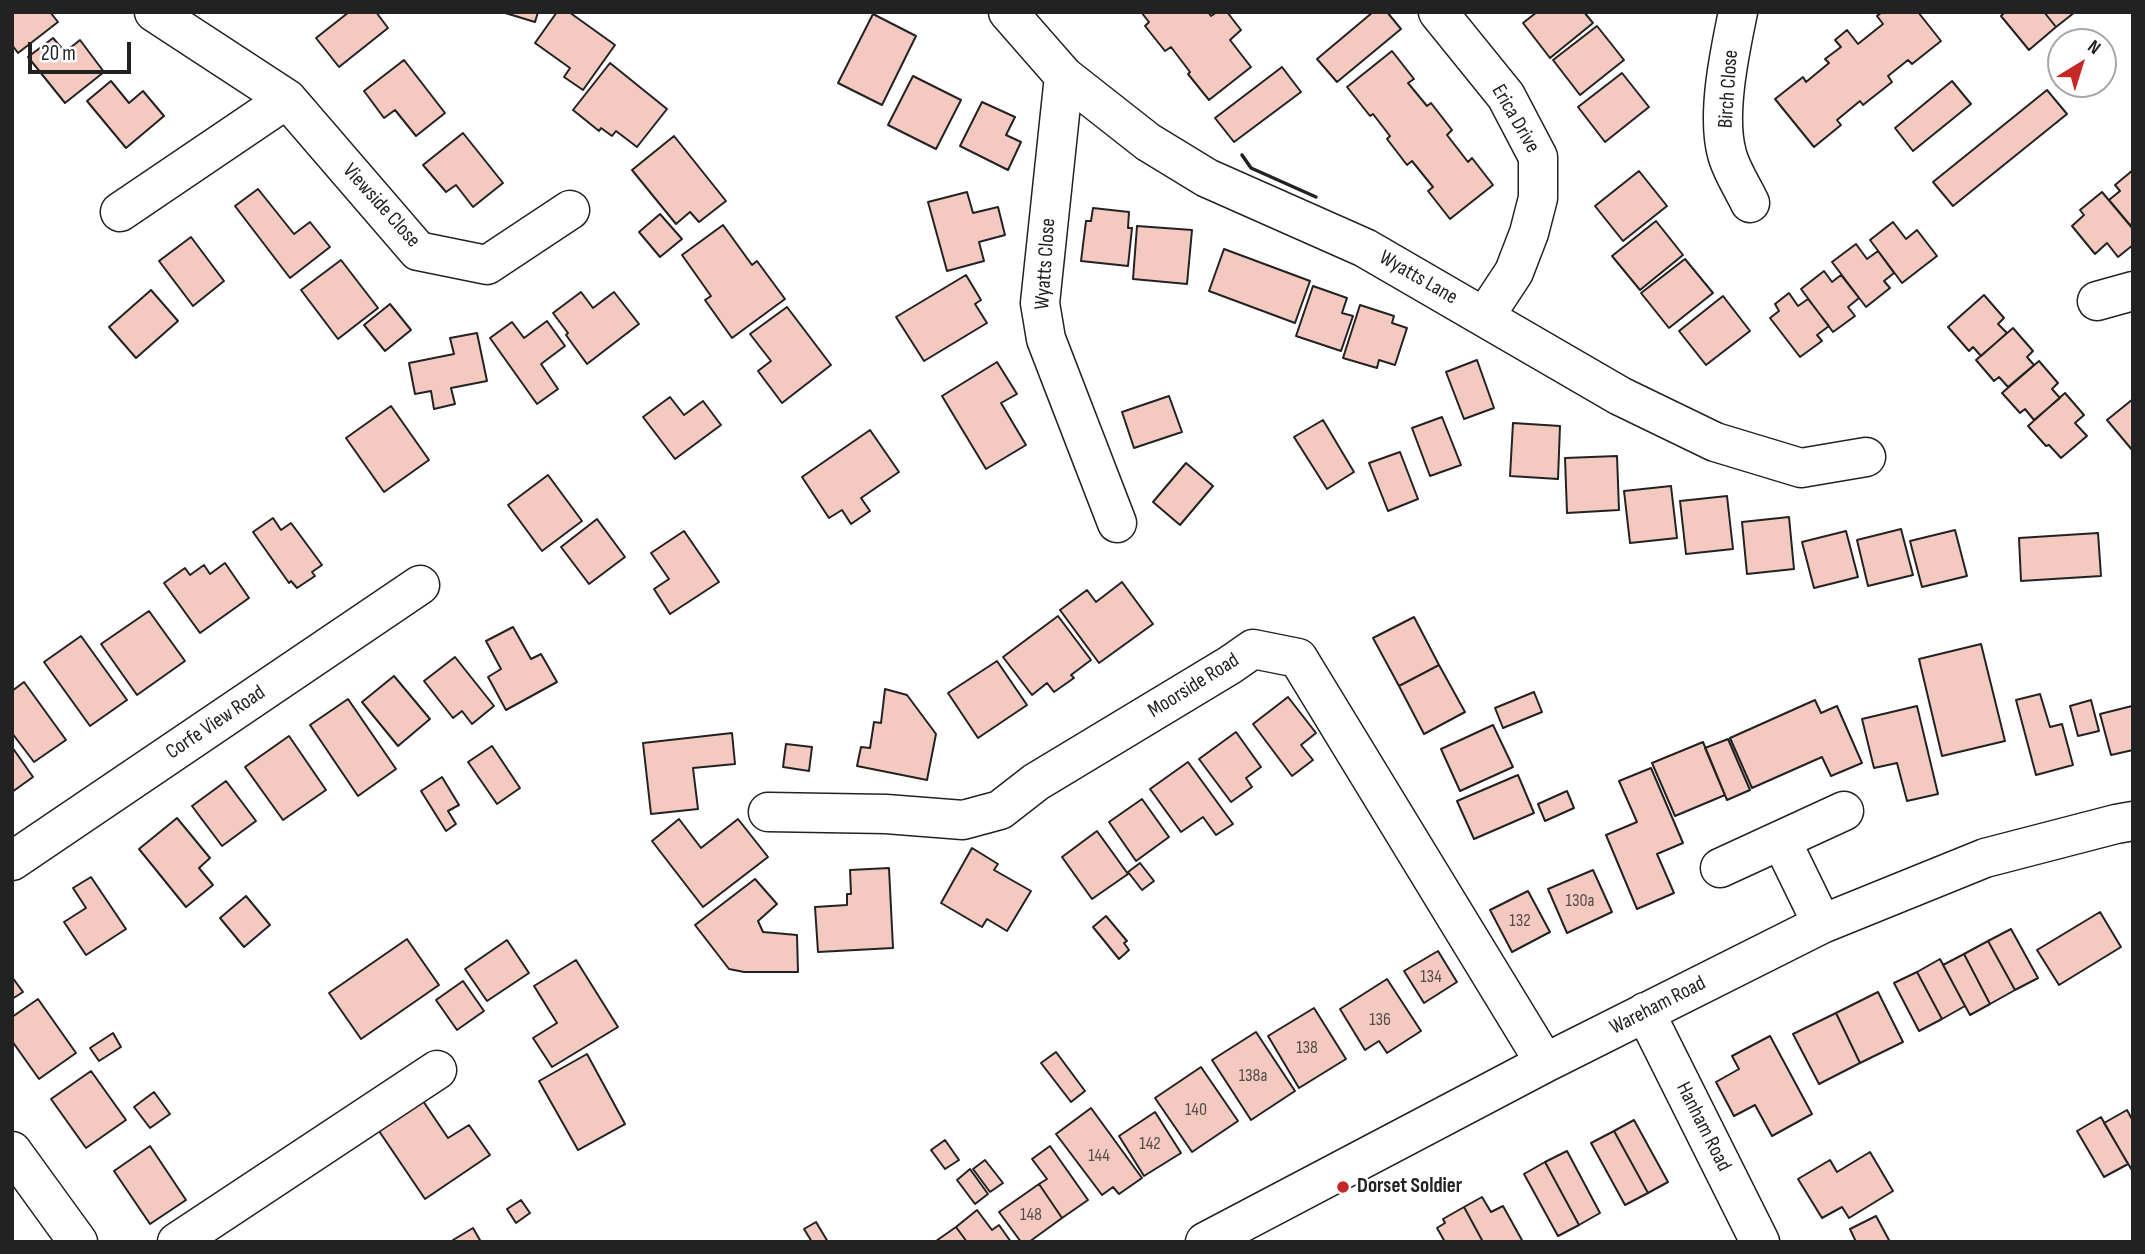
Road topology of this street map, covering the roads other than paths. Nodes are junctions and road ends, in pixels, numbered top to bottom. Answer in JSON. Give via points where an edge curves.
{"nodes":[{"id":1,"x":155,"y":12,"type":"edge"},
{"id":2,"x":1008,"y":12,"type":"edge"},
{"id":3,"x":1438,"y":12,"type":"edge"},
{"id":4,"x":1738,"y":12,"type":"edge"},
{"id":5,"x":1064,"y":76,"type":"junction"},
{"id":6,"x":287,"y":99,"type":"junction"},
{"id":7,"x":1750,"y":203,"type":"dead end"},
{"id":8,"x":569,"y":210,"type":"dead end"},
{"id":9,"x":120,"y":212,"type":"dead end"},
{"id":10,"x":1485,"y":316,"type":"junction"},
{"id":11,"x":1866,"y":457,"type":"dead end"},
{"id":12,"x":1117,"y":523,"type":"dead end"},
{"id":13,"x":421,"y":585,"type":"dead end"},
{"id":14,"x":1844,"y":811,"type":"dead end"},
{"id":15,"x":768,"y":812,"type":"dead end"},
{"id":16,"x":2133,"y":821,"type":"edge"},
{"id":17,"x":1781,"y":840,"type":"junction"},
{"id":18,"x":12,"y":861,"type":"edge"},
{"id":19,"x":1720,"y":868,"type":"dead end"},
{"id":20,"x":1822,"y":923,"type":"junction"},
{"id":21,"x":1645,"y":1012,"type":"junction"},
{"id":22,"x":1545,"y":1063,"type":"junction"},
{"id":23,"x":437,"y":1070,"type":"dead end"},
{"id":24,"x":12,"y":1151,"type":"edge"},
{"id":25,"x":78,"y":1242,"type":"edge"},
{"id":26,"x":177,"y":1242,"type":"edge"},
{"id":27,"x":1205,"y":1242,"type":"edge"},
{"id":28,"x":1760,"y":1242,"type":"edge"}],
"edges":[{"from":1,"to":6,"type":"street","name":"Viewside Close"},
{"from":2,"to":5,"type":"street","name":"Wyatts Lane"},
{"from":3,"to":10,"type":"street","name":"Erica Drive","via":[[1506,96],[1538,157],[1538,198],[1529,233],[1514,272]]},
{"from":4,"to":7,"type":"street","name":"Birch Close","via":[[1723,117],[1727,154]]},
{"from":5,"to":10,"type":"street","name":"Wyatts Lane","via":[[1148,142],[1207,178],[1365,248]]},
{"from":5,"to":12,"type":"street","name":"Wyatts Close","via":[[1040,303],[1046,339]]},
{"from":6,"to":8,"type":"street","name":"Viewside Close","via":[[418,251],[487,265]]},
{"from":6,"to":9,"type":"street"},
{"from":10,"to":11,"type":"street","name":"Wyatts Lane","via":[[1620,396],[1715,442],[1801,468]]},
{"from":13,"to":18,"type":"street","name":"Corfe View Road"},
{"from":14,"to":17,"type":"street"},
{"from":15,"to":22,"type":"street","name":"Moorside Road","via":[[963,820],[1000,810],[1036,782],[1253,649],[1298,658]]},
{"from":16,"to":20,"type":"street","name":"Wareham Road","via":[[1985,859]]},
{"from":17,"to":19,"type":"street"},
{"from":17,"to":20,"type":"street"},
{"from":20,"to":21,"type":"street","name":"Wareham Road"},
{"from":21,"to":22,"type":"street","name":"Wareham Road"},
{"from":21,"to":28,"type":"street","name":"Hanham Road"},
{"from":22,"to":27,"type":"street","name":"Wareham Road"},
{"from":23,"to":26,"type":"street"},
{"from":24,"to":25,"type":"street"}]}
